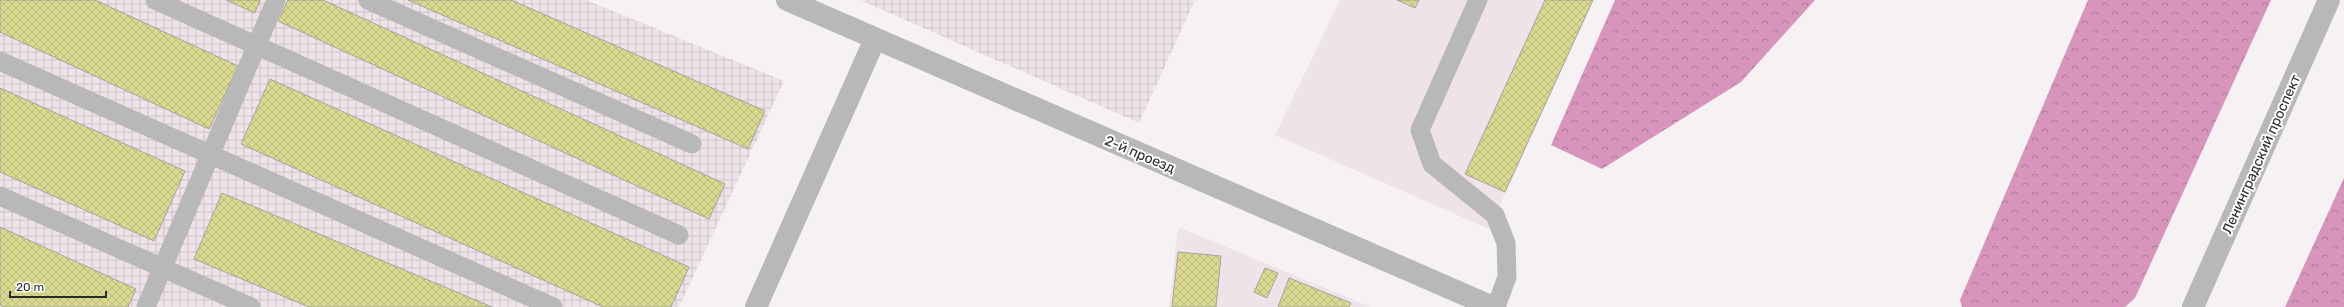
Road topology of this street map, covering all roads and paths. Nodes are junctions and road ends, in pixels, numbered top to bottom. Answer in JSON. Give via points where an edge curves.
{"nodes":[{"id":1,"x":155,"y":0,"type":"edge"},
{"id":2,"x":276,"y":0,"type":"edge"},
{"id":3,"x":368,"y":0,"type":"edge"},
{"id":4,"x":1478,"y":0,"type":"edge"},
{"id":5,"x":2329,"y":0,"type":"edge"},
{"id":6,"x":794,"y":1,"type":"edge"},
{"id":7,"x":875,"y":39,"type":"junction"},
{"id":8,"x":258,"y":45,"type":"junction"},
{"id":9,"x":0,"y":61,"type":"edge"},
{"id":10,"x":692,"y":144,"type":"dead end"},
{"id":11,"x":210,"y":156,"type":"junction"},
{"id":12,"x":0,"y":196,"type":"edge"},
{"id":13,"x":679,"y":235,"type":"dead end"},
{"id":14,"x":163,"y":268,"type":"junction"},
{"id":15,"x":146,"y":307,"type":"edge"},
{"id":16,"x":251,"y":307,"type":"edge"},
{"id":17,"x":553,"y":307,"type":"edge"},
{"id":18,"x":756,"y":307,"type":"edge"},
{"id":19,"x":1493,"y":307,"type":"edge"},
{"id":20,"x":1496,"y":307,"type":"edge"},
{"id":21,"x":2193,"y":307,"type":"edge"}],
"edges":[{"from":1,"to":8,"type":"lane"},
{"from":2,"to":8,"type":"lane"},
{"from":3,"to":10,"type":"lane"},
{"from":4,"to":20,"type":"lane","via":[[1420,130],[1432,164],[1495,215],[1506,243],[1507,277]]},
{"from":5,"to":21,"type":"street","name":"Ленинградский проспект"},
{"from":6,"to":7,"type":"street","name":"2-й проезд"},
{"from":7,"to":18,"type":"street"},
{"from":7,"to":19,"type":"street","name":"2-й проезд"},
{"from":8,"to":11,"type":"lane"},
{"from":8,"to":13,"type":"lane"},
{"from":9,"to":11,"type":"lane"},
{"from":11,"to":14,"type":"lane"},
{"from":11,"to":17,"type":"lane"},
{"from":12,"to":14,"type":"lane"},
{"from":14,"to":15,"type":"lane"},
{"from":14,"to":16,"type":"lane"}]}
